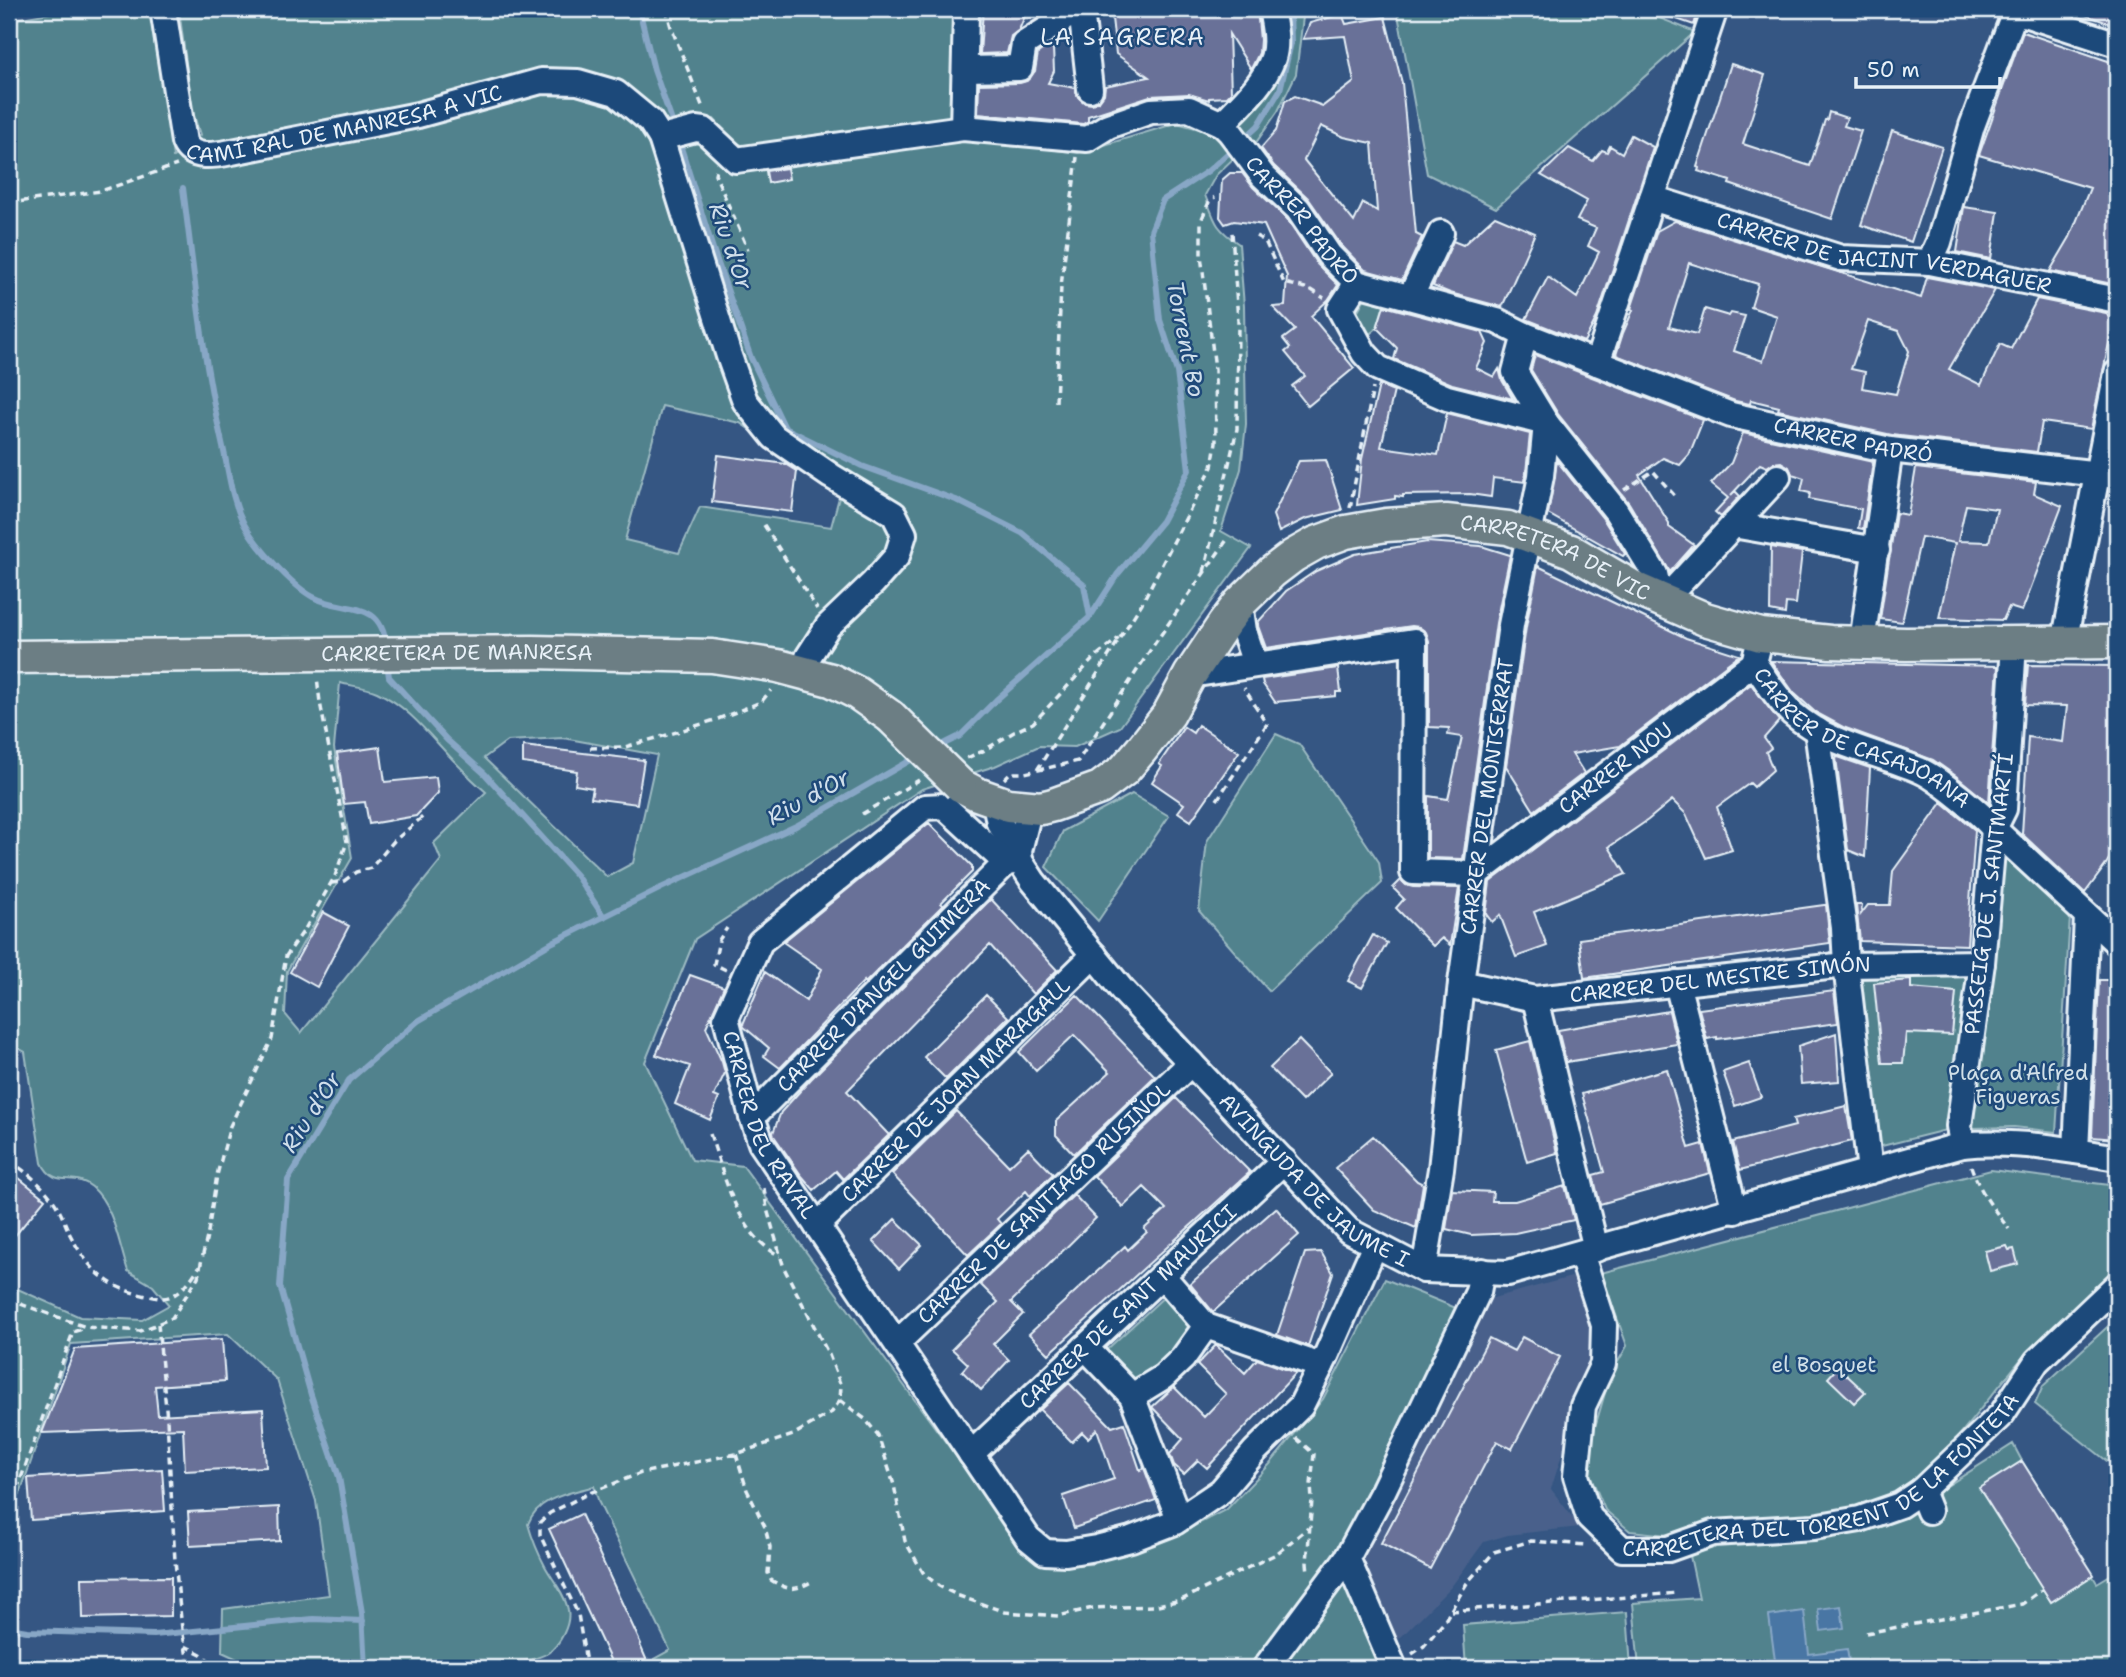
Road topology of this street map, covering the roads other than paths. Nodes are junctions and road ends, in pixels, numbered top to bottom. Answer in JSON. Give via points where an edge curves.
{"nodes":[{"id":1,"x":163,"y":9,"type":"edge"},
{"id":2,"x":968,"y":9,"type":"edge"},
{"id":3,"x":1080,"y":9,"type":"edge"},
{"id":4,"x":1271,"y":9,"type":"edge"},
{"id":5,"x":1714,"y":9,"type":"edge"},
{"id":6,"x":2014,"y":10,"type":"edge"},
{"id":7,"x":2117,"y":44,"type":"edge"},
{"id":8,"x":965,"y":69,"type":"junction"},
{"id":9,"x":1090,"y":89,"type":"dead end"},
{"id":10,"x":964,"y":128,"type":"junction"},
{"id":11,"x":663,"y":137,"type":"junction"},
{"id":12,"x":1235,"y":140,"type":"junction"},
{"id":13,"x":1651,"y":198,"type":"junction"},
{"id":14,"x":1441,"y":233,"type":"dead end"},
{"id":15,"x":1930,"y":262,"type":"junction"},
{"id":16,"x":1357,"y":283,"type":"junction"},
{"id":17,"x":1411,"y":296,"type":"junction"},
{"id":18,"x":2117,"y":300,"type":"edge"},
{"id":19,"x":1525,"y":335,"type":"junction"},
{"id":20,"x":1597,"y":363,"type":"junction"},
{"id":21,"x":2117,"y":373,"type":"edge"},
{"id":22,"x":1546,"y":423,"type":"junction"},
{"id":23,"x":1890,"y":450,"type":"junction"},
{"id":24,"x":2107,"y":474,"type":"edge"},
{"id":25,"x":1777,"y":477,"type":"dead end"},
{"id":26,"x":1733,"y":525,"type":"junction"},
{"id":27,"x":1528,"y":534,"type":"junction"},
{"id":28,"x":1877,"y":550,"type":"junction"},
{"id":29,"x":1661,"y":600,"type":"junction"},
{"id":30,"x":1240,"y":603,"type":"junction"},
{"id":31,"x":1862,"y":642,"type":"junction"},
{"id":32,"x":2117,"y":642,"type":"edge"},
{"id":33,"x":2014,"y":643,"type":"junction"},
{"id":34,"x":2064,"y":643,"type":"junction"},
{"id":35,"x":1758,"y":649,"type":"junction"},
{"id":36,"x":9,"y":657,"type":"edge"},
{"id":37,"x":1243,"y":667,"type":"junction"},
{"id":38,"x":791,"y":669,"type":"junction"},
{"id":39,"x":1190,"y":675,"type":"junction"},
{"id":40,"x":1817,"y":730,"type":"junction"},
{"id":41,"x":995,"y":800,"type":"junction"},
{"id":42,"x":1030,"y":807,"type":"junction"},
{"id":43,"x":1994,"y":829,"type":"junction"},
{"id":44,"x":1015,"y":859,"type":"junction"},
{"id":45,"x":1476,"y":874,"type":"junction"},
{"id":46,"x":2087,"y":917,"type":"junction"},
{"id":47,"x":2117,"y":943,"type":"edge"},
{"id":48,"x":1094,"y":955,"type":"junction"},
{"id":49,"x":1982,"y":963,"type":"junction"},
{"id":50,"x":1846,"y":965,"type":"junction"},
{"id":51,"x":1461,"y":983,"type":"junction"},
{"id":52,"x":1677,"y":983,"type":"junction"},
{"id":53,"x":1535,"y":999,"type":"junction"},
{"id":54,"x":1191,"y":1063,"type":"junction"},
{"id":55,"x":752,"y":1117,"type":"junction"},
{"id":56,"x":1962,"y":1145,"type":"junction"},
{"id":57,"x":2076,"y":1151,"type":"junction"},
{"id":58,"x":2117,"y":1158,"type":"edge"},
{"id":59,"x":1284,"y":1161,"type":"junction"},
{"id":60,"x":1870,"y":1171,"type":"junction"},
{"id":61,"x":1735,"y":1211,"type":"junction"},
{"id":62,"x":817,"y":1226,"type":"junction"},
{"id":63,"x":1375,"y":1245,"type":"junction"},
{"id":64,"x":1588,"y":1251,"type":"junction"},
{"id":65,"x":1424,"y":1270,"type":"junction"},
{"id":66,"x":1482,"y":1271,"type":"junction"},
{"id":67,"x":1162,"y":1275,"type":"junction"},
{"id":68,"x":2117,"y":1284,"type":"edge"},
{"id":69,"x":1206,"y":1326,"type":"junction"},
{"id":70,"x":897,"y":1343,"type":"junction"},
{"id":71,"x":1085,"y":1347,"type":"junction"},
{"id":72,"x":1321,"y":1366,"type":"junction"},
{"id":73,"x":1132,"y":1396,"type":"junction"},
{"id":74,"x":971,"y":1454,"type":"junction"},
{"id":75,"x":1180,"y":1519,"type":"junction"},
{"id":76,"x":1347,"y":1558,"type":"junction"},
{"id":77,"x":1393,"y":1667,"type":"edge"},
{"id":78,"x":1265,"y":1668,"type":"edge"}],
"edges":[{"from":1,"to":11,"type":"street","name":"CAMÍ RAL DE MANRESA A VIC","via":[[189,147],[209,156],[418,115],[541,81],[578,82],[616,93]]},
{"from":2,"to":8,"type":"street"},
{"from":3,"to":8,"type":"street","via":[[1024,44],[1020,68]]},
{"from":3,"to":9,"type":"street"},
{"from":4,"to":12,"type":"street","via":[[1273,57]]},
{"from":5,"to":13,"type":"street"},
{"from":6,"to":7,"type":"street"},
{"from":6,"to":15,"type":"street"},
{"from":8,"to":10,"type":"street"},
{"from":10,"to":11,"type":"street","via":[[736,160],[700,129]]},
{"from":10,"to":12,"type":"street","via":[[1087,139],[1151,111],[1189,109]]},
{"from":11,"to":38,"type":"street","via":[[745,401],[774,437],[894,514],[904,534],[897,556],[828,626],[808,657]]},
{"from":12,"to":16,"type":"street","name":"CARRER PADRÓ"},
{"from":13,"to":15,"type":"street","name":"CARRER DE JACINT VERDAGUER","via":[[1841,258]]},
{"from":13,"to":20,"type":"street"},
{"from":14,"to":17,"type":"street"},
{"from":15,"to":18,"type":"street","name":"CARRER DE JACINT VERDAGUER"},
{"from":16,"to":17,"type":"street","name":"CARRER PADRÓ"},
{"from":16,"to":22,"type":"street","via":[[1340,309],[1364,353],[1378,368],[1447,397]]},
{"from":17,"to":19,"type":"street","name":"CARRER PADRÓ","via":[[1497,321]]},
{"from":19,"to":20,"type":"street","name":"CARRER PADRÓ"},
{"from":19,"to":22,"type":"street","via":[[1515,372]]},
{"from":20,"to":23,"type":"street","name":"CARRER PADRÓ","via":[[1731,415]]},
{"from":21,"to":24,"type":"street"},
{"from":22,"to":27,"type":"street","name":"CARRER DEL MONTSERRAT","via":[[1541,476]]},
{"from":22,"to":29,"type":"street","via":[[1608,501],[1655,574]]},
{"from":23,"to":24,"type":"street","name":"CARRER PADRÓ"},
{"from":23,"to":28,"type":"street"},
{"from":24,"to":34,"type":"street"},
{"from":25,"to":26,"type":"street"},
{"from":26,"to":28,"type":"street"},
{"from":26,"to":29,"type":"street"},
{"from":27,"to":29,"type":"main road","name":"CARRETERA DE VIC","via":[[1571,551]]},
{"from":27,"to":30,"type":"main road","name":"CARRETERA DE VIC","via":[[1446,521],[1351,531],[1293,556]]},
{"from":27,"to":45,"type":"street","name":"CARRER DEL MONTSERRAT"},
{"from":28,"to":31,"type":"street"},
{"from":29,"to":35,"type":"main road","name":"CARRETERA DE VIC"},
{"from":30,"to":37,"type":"street"},
{"from":30,"to":39,"type":"main road","name":"CARRETERA DE VIC"},
{"from":31,"to":33,"type":"main road","name":"CARRETERA DE VIC"},
{"from":31,"to":35,"type":"main road","name":"CARRETERA DE VIC","via":[[1795,640]]},
{"from":32,"to":34,"type":"main road","name":"CARRETERA DE VIC"},
{"from":33,"to":34,"type":"main road","name":"CARRETERA DE VIC"},
{"from":33,"to":43,"type":"street","name":"PASSEIG DE J. SANTMARTÍ","via":[[2004,809]]},
{"from":35,"to":40,"type":"street","name":"CARRER DE CASAJOANA","via":[[1774,691],[1793,713]]},
{"from":35,"to":45,"type":"street","name":"CARRER NOU"},
{"from":36,"to":38,"type":"main road","name":"CARRETERA DE MANRESA","via":[[533,652],[712,656]]},
{"from":37,"to":39,"type":"street"},
{"from":37,"to":45,"type":"street","via":[[1414,641],[1413,872]]},
{"from":38,"to":41,"type":"main road","name":"CARRETERA DE MANRESA","bridge":true,"via":[[857,693]]},
{"from":39,"to":42,"type":"main road","name":"CARRETERA DE VIC","via":[[1169,713],[1124,770],[1100,788],[1053,805]]},
{"from":40,"to":43,"type":"street","name":"CARRER DE CASAJOANA","via":[[1922,771]]},
{"from":40,"to":50,"type":"street"},
{"from":41,"to":42,"type":"main road"},
{"from":41,"to":44,"type":"street","via":[[999,823]]},
{"from":42,"to":44,"type":"street"},
{"from":43,"to":46,"type":"street","name":"CARRER DE CASAJOANA"},
{"from":43,"to":49,"type":"street","name":"PASSEIG DE J. SANTMARTÍ"},
{"from":44,"to":48,"type":"street","name":"AVINGUDA DE JAUME I"},
{"from":44,"to":55,"type":"street","name":"CARRER D'ÀNGEL GUIMERÀ"},
{"from":44,"to":55,"type":"street","name":"CARRER DEL RAVAL","via":[[944,806],[925,807],[760,942],[726,1018]]},
{"from":45,"to":51,"type":"street","name":"CARRER DEL MONTSERRAT"},
{"from":46,"to":47,"type":"street","name":"CARRER DE CASAJOANA"},
{"from":46,"to":57,"type":"street"},
{"from":48,"to":54,"type":"street","name":"AVINGUDA DE JAUME I"},
{"from":48,"to":62,"type":"street","name":"CARRER DE JOAN MARAGALL"},
{"from":49,"to":50,"type":"street","name":"CARRER DEL MESTRE SIMÓN"},
{"from":49,"to":56,"type":"street","name":"PASSEIG DE J. SANTMARTÍ","via":[[1959,1126]]},
{"from":50,"to":52,"type":"street","name":"CARRER DEL MESTRE SIMÓN"},
{"from":50,"to":60,"type":"street"},
{"from":51,"to":53,"type":"street","name":"CARRER DEL MESTRE SIMÓN"},
{"from":51,"to":65,"type":"street","name":"CARRER DEL MONTSERRAT","via":[[1441,1169]]},
{"from":52,"to":53,"type":"street","name":"CARRER DEL MESTRE SIMÓN"},
{"from":52,"to":61,"type":"street"},
{"from":53,"to":64,"type":"street","name":"CARRETERA DEL TORRENT DE LA FONTETA"},
{"from":54,"to":59,"type":"street","name":"AVINGUDA DE JAUME I"},
{"from":54,"to":70,"type":"street","name":"CARRER DE SANTIAGO RUSIÑOL"},
{"from":55,"to":62,"type":"street","name":"CARRER DEL RAVAL","via":[[761,1143]]},
{"from":56,"to":57,"type":"street","name":"AVINGUDA DE JAUME I","via":[[1997,1143]]},
{"from":56,"to":60,"type":"street","name":"AVINGUDA DE JAUME I"},
{"from":57,"to":58,"type":"street","name":"AVINGUDA DE JAUME I"},
{"from":59,"to":63,"type":"street","name":"AVINGUDA DE JAUME I","via":[[1349,1231]]},
{"from":59,"to":67,"type":"street","name":"CARRER DE SANT MAURICI"},
{"from":60,"to":61,"type":"street","name":"AVINGUDA DE JAUME I"},
{"from":61,"to":64,"type":"street","name":"AVINGUDA DE JAUME I"},
{"from":62,"to":70,"type":"street","name":"CARRER DEL RAVAL"},
{"from":63,"to":65,"type":"street","name":"AVINGUDA DE JAUME I"},
{"from":63,"to":72,"type":"street"},
{"from":64,"to":66,"type":"street","name":"AVINGUDA DE JAUME I","via":[[1508,1273]]},
{"from":64,"to":68,"type":"street","name":"CARRETERA DEL TORRENT DE LA FONTETA","via":[[1604,1325],[1603,1364],[1583,1406],[1576,1476],[1589,1517],[1622,1549],[1668,1549],[1713,1533],[1814,1527],[1925,1501],[2002,1414],[2037,1361]]},
{"from":65,"to":66,"type":"street","name":"AVINGUDA DE JAUME I"},
{"from":66,"to":76,"type":"street","via":[[1478,1292]]},
{"from":67,"to":69,"type":"street"},
{"from":67,"to":71,"type":"street","name":"CARRER DE SANT MAURICI"},
{"from":69,"to":72,"type":"street"},
{"from":69,"to":73,"type":"street","via":[[1163,1377]]},
{"from":70,"to":74,"type":"street","name":"CARRER DEL RAVAL"},
{"from":71,"to":73,"type":"street"},
{"from":71,"to":74,"type":"street","name":"CARRER DE SANT MAURICI"},
{"from":72,"to":75,"type":"street","via":[[1301,1406],[1221,1490]]},
{"from":73,"to":75,"type":"street"},
{"from":74,"to":75,"type":"street","name":"CARRER DEL RAVAL","via":[[1028,1538],[1045,1552],[1096,1548]]},
{"from":76,"to":77,"type":"street"},
{"from":76,"to":78,"type":"street"}]}
